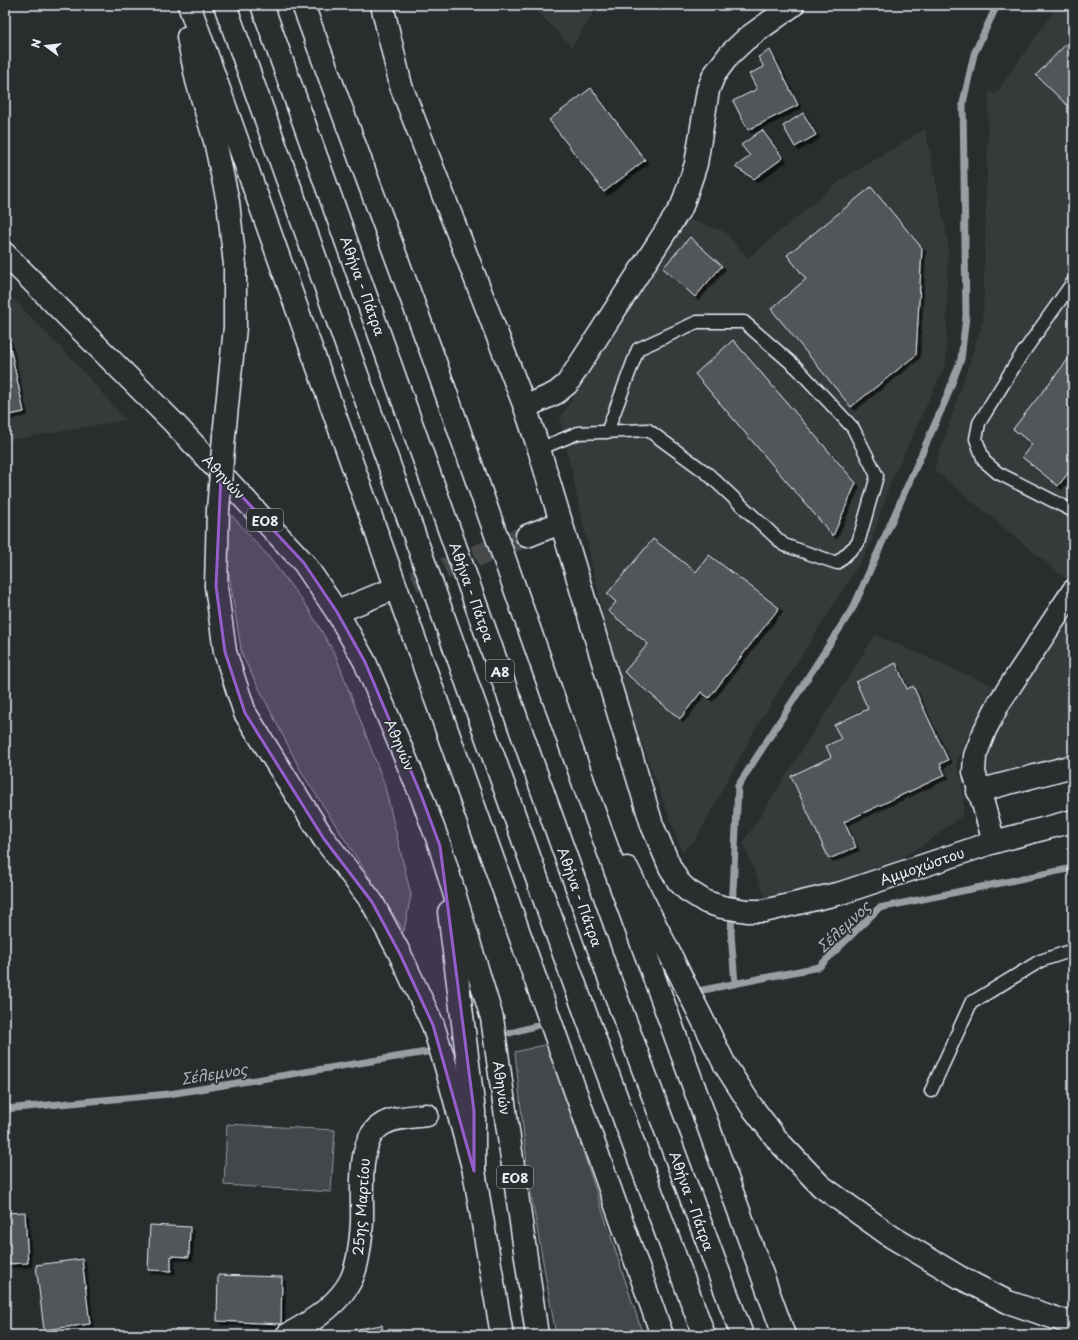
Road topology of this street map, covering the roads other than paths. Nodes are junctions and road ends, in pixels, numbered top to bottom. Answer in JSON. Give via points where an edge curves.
{"nodes":[{"id":1,"x":182,"y":5,"type":"edge"},
{"id":2,"x":189,"y":5,"type":"edge"},
{"id":3,"x":225,"y":5,"type":"edge"},
{"id":4,"x":262,"y":5,"type":"edge"},
{"id":5,"x":303,"y":5,"type":"edge"},
{"id":6,"x":382,"y":5,"type":"edge"},
{"id":7,"x":793,"y":5,"type":"edge"},
{"id":8,"x":5,"y":254,"type":"edge"},
{"id":9,"x":1073,"y":282,"type":"edge"},
{"id":10,"x":525,"y":407,"type":"junction"},
{"id":11,"x":607,"y":432,"type":"junction"},
{"id":12,"x":539,"y":449,"type":"junction"},
{"id":13,"x":1073,"y":511,"type":"edge"},
{"id":14,"x":560,"y":523,"type":"junction"},
{"id":15,"x":526,"y":536,"type":"tunnel mouth"},
{"id":16,"x":1073,"y":591,"type":"edge"},
{"id":17,"x":383,"y":593,"type":"tunnel mouth"},
{"id":18,"x":337,"y":612,"type":"junction"},
{"id":19,"x":1073,"y":766,"type":"edge"},
{"id":20,"x":585,"y":787,"type":"junction"},
{"id":21,"x":978,"y":791,"type":"junction"},
{"id":22,"x":1073,"y":821,"type":"edge"},
{"id":23,"x":994,"y":842,"type":"junction"},
{"id":24,"x":440,"y":846,"type":"junction"},
{"id":25,"x":1073,"y":950,"type":"edge"},
{"id":26,"x":931,"y":1091,"type":"dead end"},
{"id":27,"x":427,"y":1115,"type":"dead end"},
{"id":28,"x":474,"y":1171,"type":"junction"},
{"id":29,"x":1073,"y":1324,"type":"edge"},
{"id":30,"x":287,"y":1335,"type":"edge"},
{"id":31,"x":502,"y":1335,"type":"edge"},
{"id":32,"x":538,"y":1335,"type":"edge"},
{"id":33,"x":662,"y":1335,"type":"edge"},
{"id":34,"x":704,"y":1335,"type":"edge"},
{"id":35,"x":742,"y":1335,"type":"edge"},
{"id":36,"x":784,"y":1335,"type":"edge"}],
"edges":[{"from":1,"to":28,"type":"main road","bridge":true,"via":[[197,82],[216,141],[228,202],[234,265],[235,327],[218,510],[216,586],[225,652],[246,713],[324,839],[372,902],[400,954],[433,1025]]},
{"from":2,"to":33,"type":"main road"},
{"from":3,"to":34,"type":"main road","number":"Α8","via":[[575,985]]},
{"from":4,"to":35,"type":"main road","name":"Αθήνα - Πάτρα","number":"Α8","via":[[607,972]]},
{"from":5,"to":20,"type":"main road","via":[[434,359]]},
{"from":6,"to":10,"type":"main road","name":"Αμμοχώστου","via":[[401,86]]},
{"from":7,"to":10,"type":"main road","via":[[746,39],[720,65],[708,90],[696,164],[682,206],[567,384],[556,393]]},
{"from":8,"to":18,"type":"main road","name":"Αθηνών","number":"ΕΟ8","via":[[173,422],[265,520],[304,564]]},
{"from":9,"to":13,"type":"lane","via":[[1020,357],[978,423],[976,439],[984,461],[998,473]]},
{"from":10,"to":12,"type":"main road","name":"Αμμοχώστου"},
{"from":11,"to":11,"type":"lane","via":[[648,430],[708,474],[784,545],[838,563],[858,543],[877,476],[853,428],[797,368],[744,322],[697,322],[638,349]]},
{"from":11,"to":12,"type":"lane","via":[[578,433]]},
{"from":12,"to":14,"type":"main road","name":"Αμμοχώστου"},
{"from":14,"to":15,"type":"main road"},
{"from":14,"to":23,"type":"main road","name":"Αμμοχώστου","via":[[652,825],[670,867],[687,890],[706,902],[722,907],[747,911],[771,910],[841,893]]},
{"from":16,"to":21,"type":"main road","via":[[992,716],[975,756],[974,772]]},
{"from":17,"to":18,"type":"main road"},
{"from":18,"to":24,"type":"main road","name":"Αθηνών","number":"ΕΟ8","via":[[365,662]]},
{"from":19,"to":21,"type":"main road"},
{"from":20,"to":29,"type":"main road","via":[[725,1065],[752,1108],[779,1142],[821,1186],[892,1237],[961,1278],[1008,1302]]},
{"from":20,"to":36,"type":"main road"},
{"from":21,"to":23,"type":"main road"},
{"from":22,"to":23,"type":"main road","name":"Αμμοχώστου"},
{"from":24,"to":28,"type":"main road","name":"Αθηνών","number":"ΕΟ8","via":[[474,1111]]},
{"from":24,"to":32,"type":"main road","name":"Αθηνών","number":"ΕΟ8","via":[[492,1018]]},
{"from":25,"to":26,"type":"lane","via":[[1040,961],[970,1003]]},
{"from":27,"to":30,"type":"main road","name":"25ης Μαρτίου","via":[[388,1122],[373,1132],[364,1153],[362,1222],[351,1280],[330,1305]]},
{"from":28,"to":31,"type":"main road","name":"Αθηνών","number":"ΕΟ8"}]}
